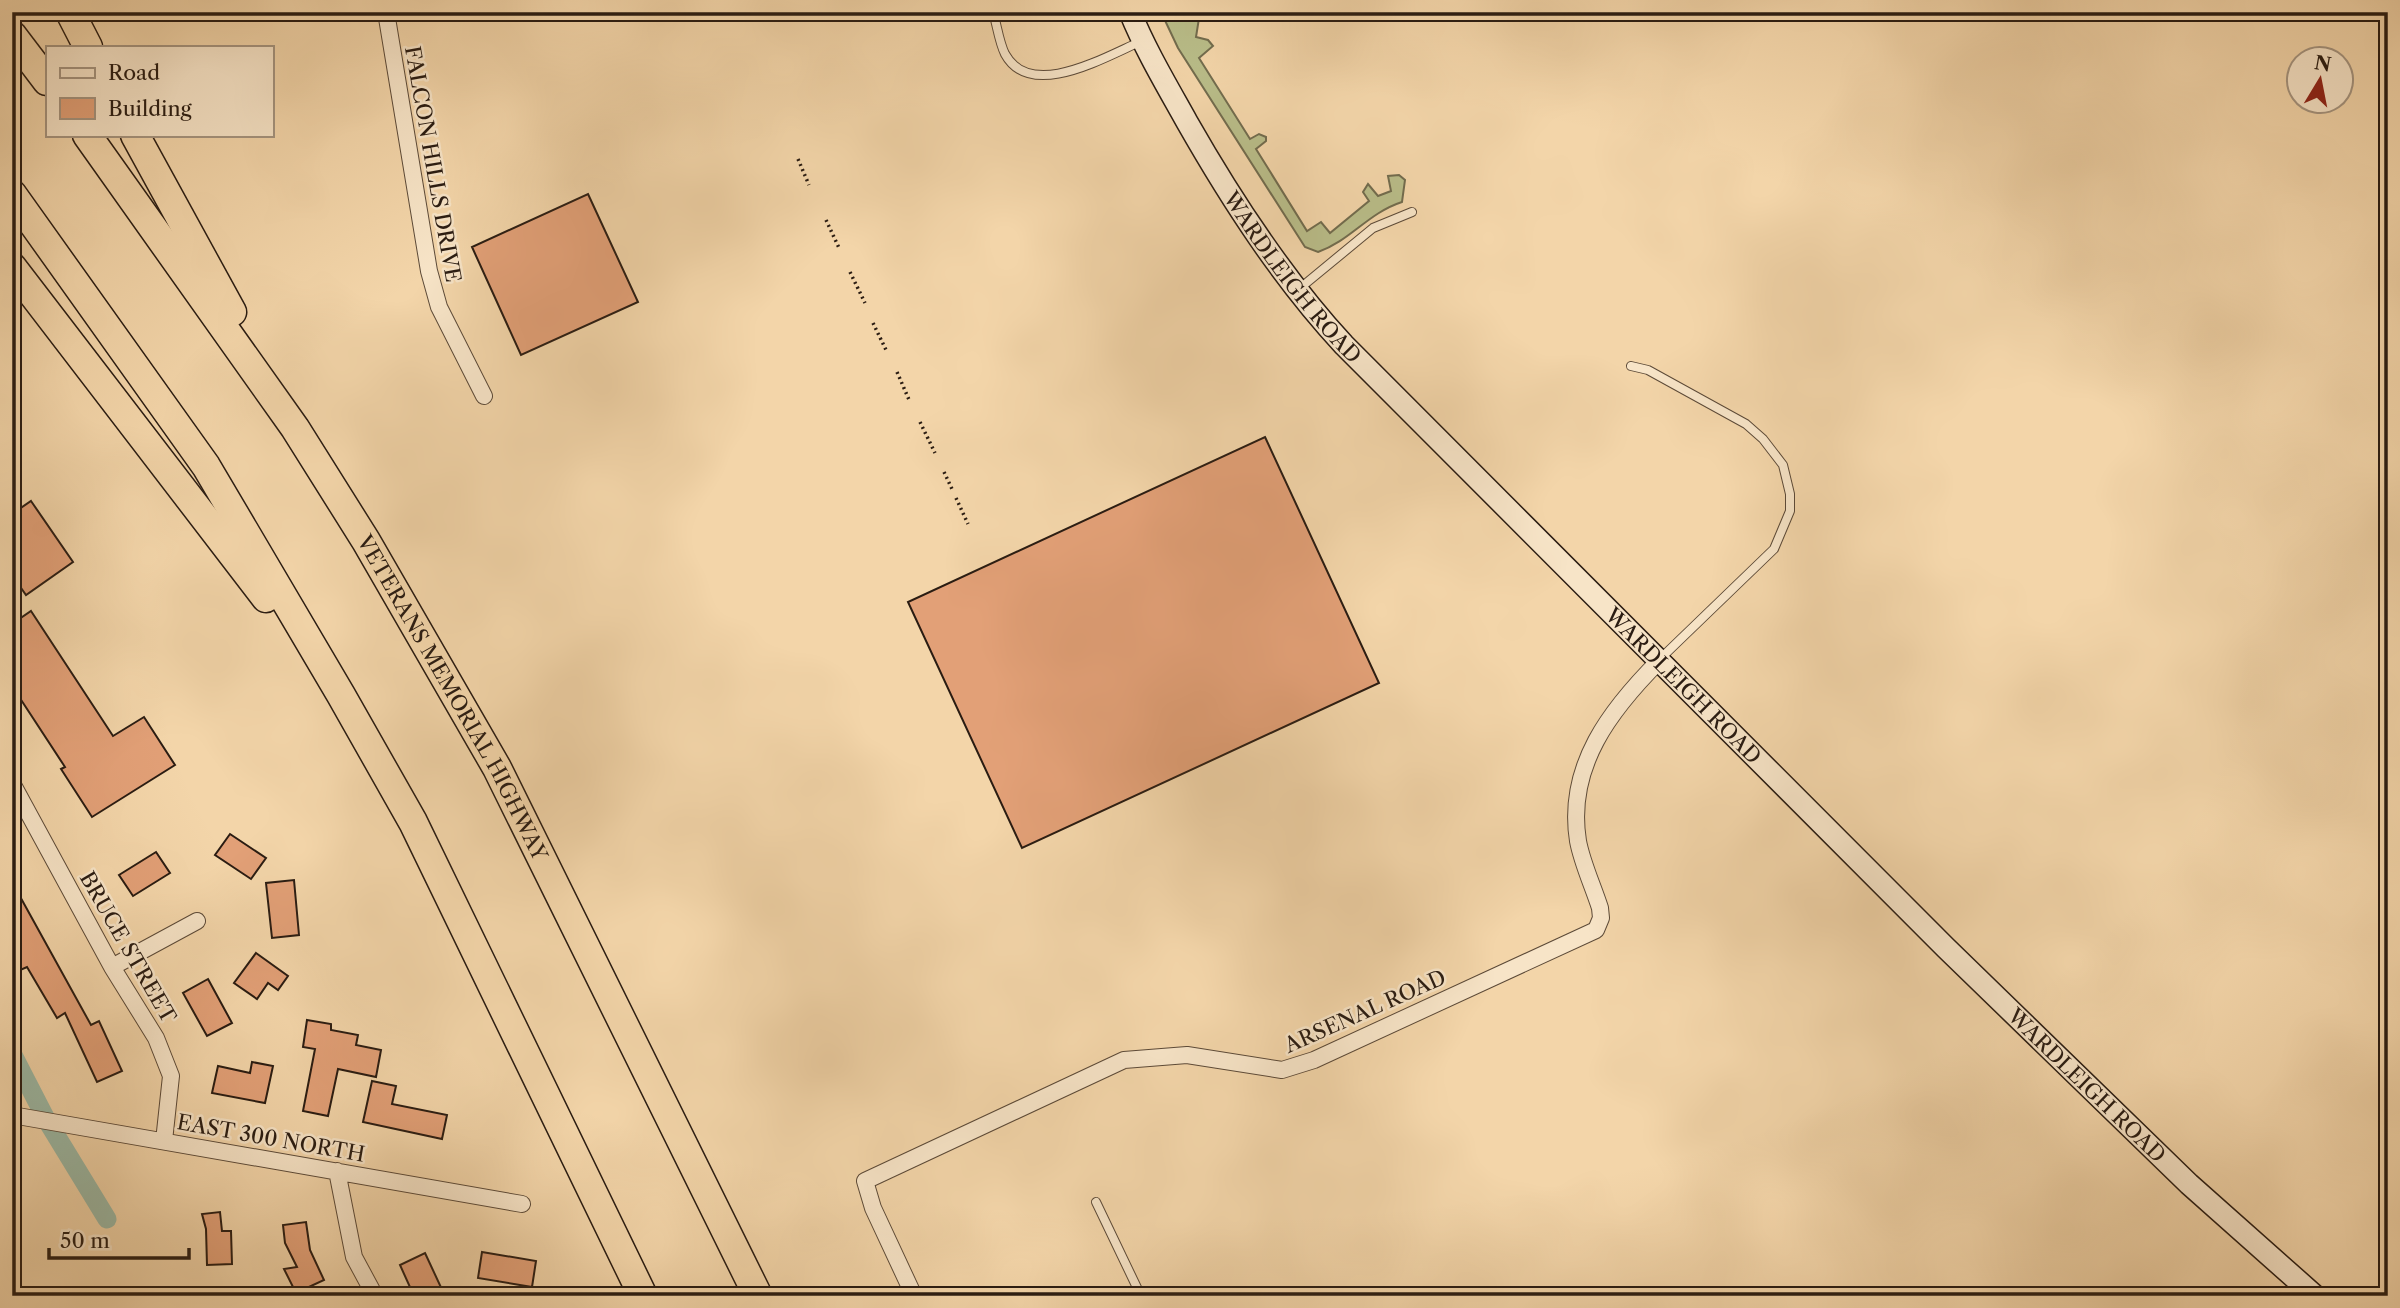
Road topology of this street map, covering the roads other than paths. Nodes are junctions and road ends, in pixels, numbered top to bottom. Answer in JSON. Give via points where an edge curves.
{"nodes":[{"id":1,"x":70,"y":12,"type":"edge"},
{"id":2,"x":386,"y":12,"type":"edge"},
{"id":3,"x":993,"y":12,"type":"edge"},
{"id":4,"x":1130,"y":12,"type":"edge"},
{"id":5,"x":12,"y":35,"type":"edge"},
{"id":6,"x":1142,"y":41,"type":"junction"},
{"id":7,"x":87,"y":46,"type":"edge"},
{"id":8,"x":46,"y":80,"type":"edge"},
{"id":9,"x":89,"y":136,"type":"edge"},
{"id":10,"x":136,"y":136,"type":"edge"},
{"id":11,"x":12,"y":194,"type":"edge"},
{"id":12,"x":1412,"y":212,"type":"dead end"},
{"id":13,"x":12,"y":267,"type":"edge"},
{"id":14,"x":1297,"y":291,"type":"junction"},
{"id":15,"x":1631,"y":366,"type":"dead end"},
{"id":16,"x":484,"y":396,"type":"dead end"},
{"id":17,"x":295,"y":428,"type":"junction"},
{"id":18,"x":1660,"y":660,"type":"junction"},
{"id":19,"x":341,"y":695,"type":"junction"},
{"id":20,"x":12,"y":783,"type":"edge"},
{"id":21,"x":197,"y":921,"type":"dead end"},
{"id":22,"x":112,"y":967,"type":"junction"},
{"id":23,"x":15,"y":1116,"type":"edge"},
{"id":24,"x":163,"y":1141,"type":"junction"},
{"id":25,"x":337,"y":1171,"type":"junction"},
{"id":26,"x":1096,"y":1202,"type":"dead end"},
{"id":27,"x":522,"y":1204,"type":"dead end"},
{"id":28,"x":375,"y":1296,"type":"edge"},
{"id":29,"x":643,"y":1296,"type":"edge"},
{"id":30,"x":758,"y":1296,"type":"edge"},
{"id":31,"x":914,"y":1296,"type":"edge"},
{"id":32,"x":1141,"y":1296,"type":"edge"},
{"id":33,"x":2315,"y":1296,"type":"edge"}],
"edges":[{"from":1,"to":7,"type":"highway"},
{"from":2,"to":16,"type":"street","name":"FALCON HILLS DRIVE","via":[[429,271],[439,307]]},
{"from":3,"to":6,"type":"lane","via":[[1005,54],[1016,65],[1044,76],[1059,75]]},
{"from":4,"to":6,"type":"main road","name":"WARDLEIGH ROAD"},
{"from":5,"to":8,"type":"highway"},
{"from":6,"to":14,"type":"main road","name":"WARDLEIGH ROAD","via":[[1208,159]]},
{"from":9,"to":17,"type":"highway","name":"VETERANS MEMORIAL HIGHWAY"},
{"from":10,"to":17,"type":"highway"},
{"from":11,"to":19,"type":"highway","via":[[206,466]]},
{"from":12,"to":14,"type":"lane","via":[[1373,229]]},
{"from":13,"to":19,"type":"highway"},
{"from":14,"to":18,"type":"main road","name":"WARDLEIGH ROAD","via":[[1386,389]]},
{"from":15,"to":18,"type":"lane","via":[[1648,370],[1746,424],[1777,453],[1790,494],[1790,511],[1774,549]]},
{"from":17,"to":30,"type":"highway","name":"VETERANS MEMORIAL HIGHWAY","via":[[497,768]]},
{"from":18,"to":31,"type":"street","name":"ARSENAL ROAD","via":[[1605,722],[1577,795],[1578,841],[1600,908],[1596,930],[1314,1060],[1282,1070],[1187,1055],[1124,1060],[865,1181]]},
{"from":18,"to":33,"type":"main road","name":"WARDLEIGH ROAD","via":[[2189,1184]]},
{"from":19,"to":29,"type":"highway","via":[[413,822]]},
{"from":20,"to":22,"type":"street","name":"BRUCE STREET"},
{"from":21,"to":22,"type":"street"},
{"from":22,"to":24,"type":"street","name":"BRUCE STREET","via":[[156,1038],[171,1076]]},
{"from":23,"to":24,"type":"street","name":"EAST 300 NORTH"},
{"from":24,"to":25,"type":"street","name":"EAST 300 NORTH"},
{"from":25,"to":27,"type":"street","name":"EAST 300 NORTH"},
{"from":25,"to":28,"type":"street","via":[[354,1257]]},
{"from":26,"to":32,"type":"lane"}]}
